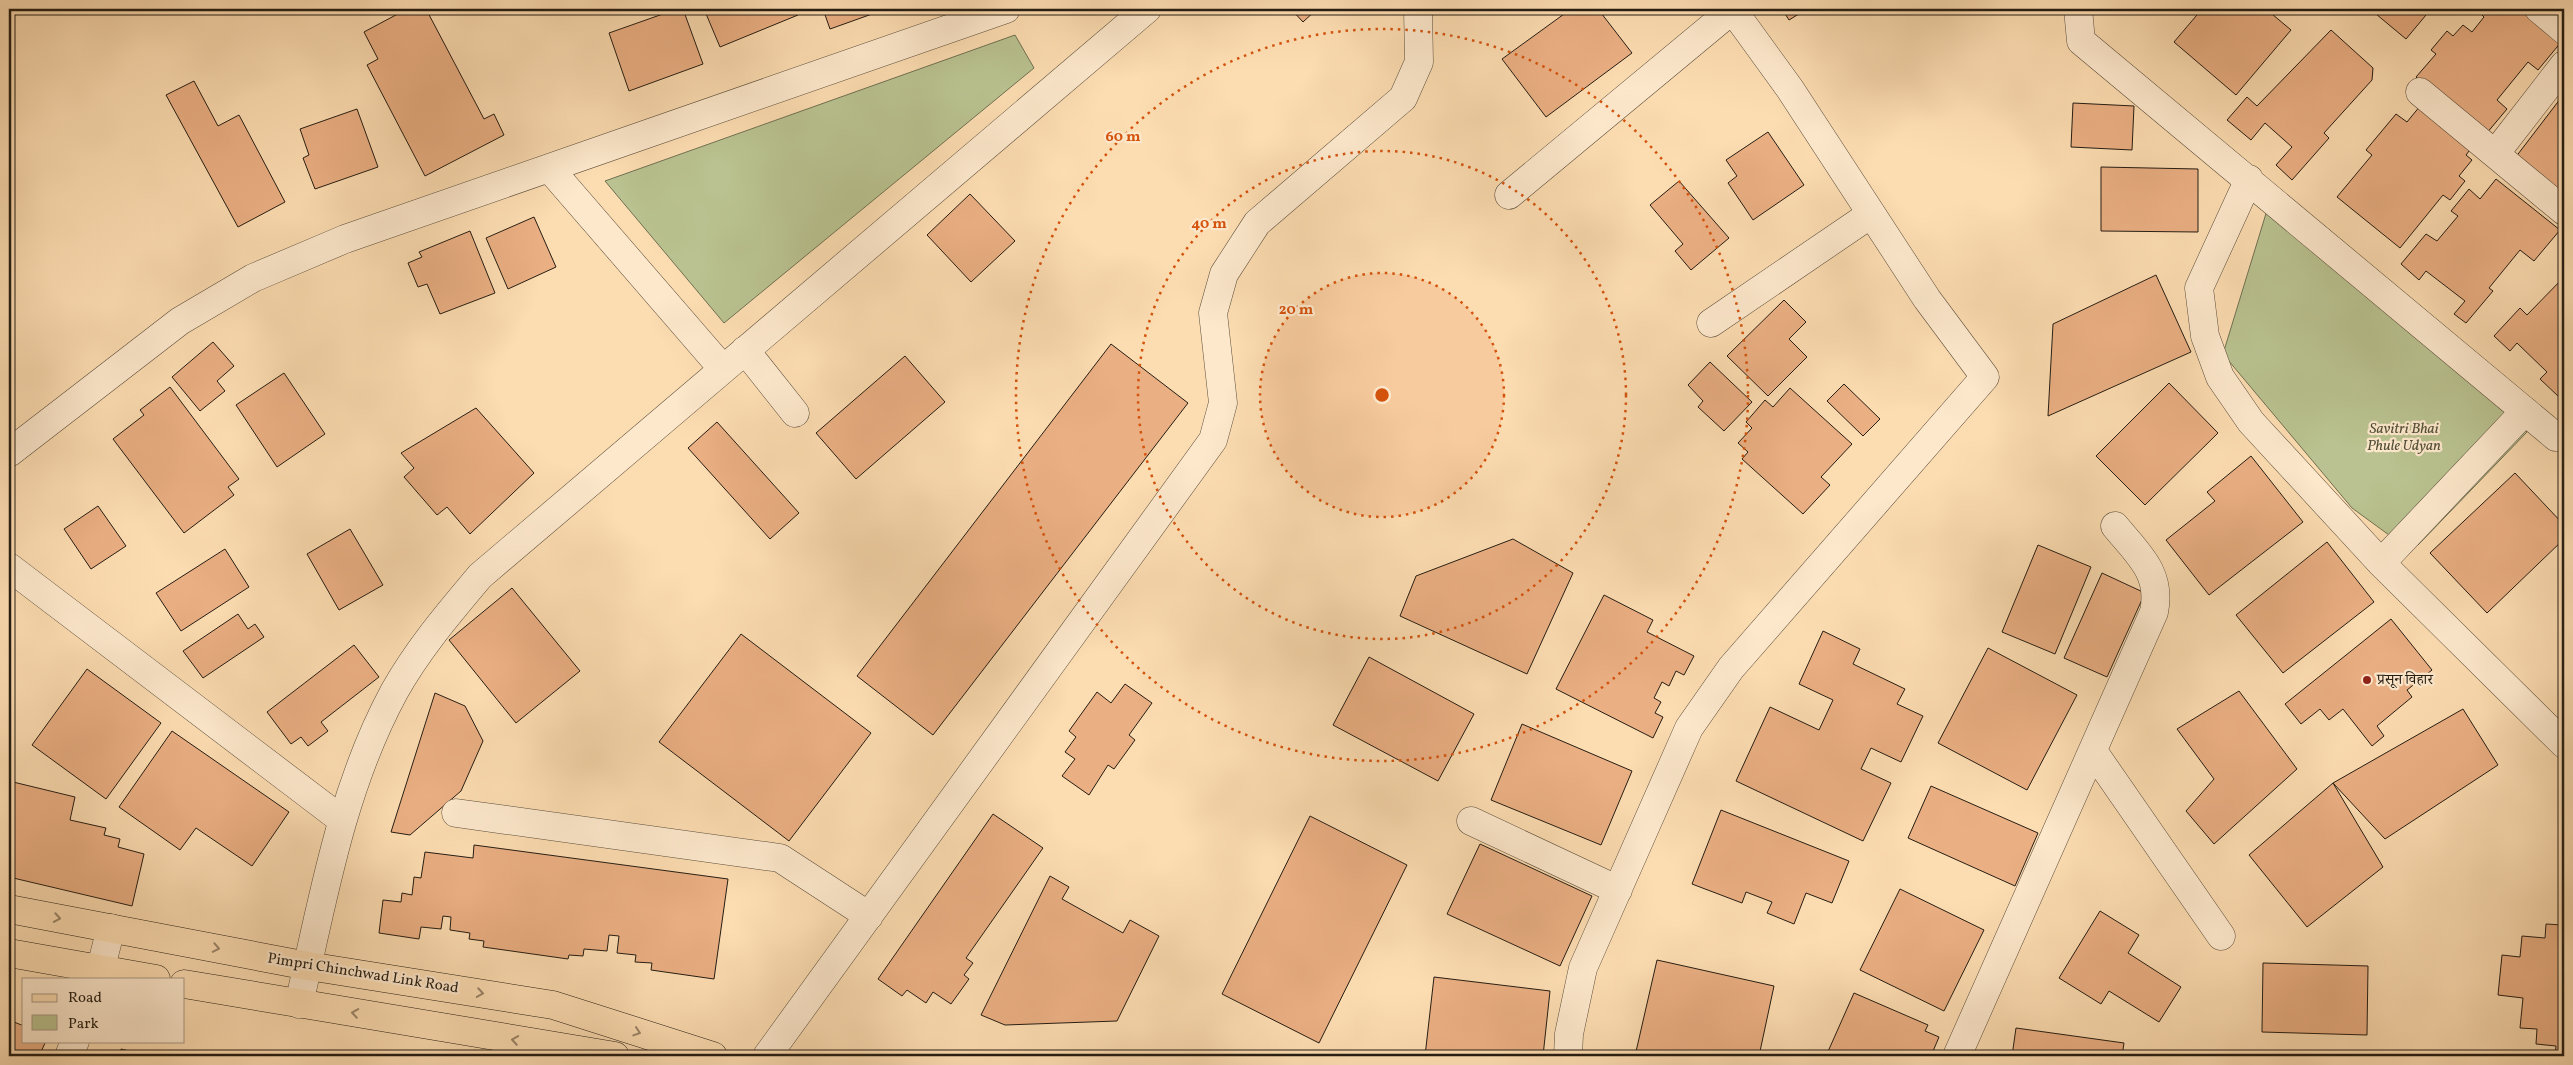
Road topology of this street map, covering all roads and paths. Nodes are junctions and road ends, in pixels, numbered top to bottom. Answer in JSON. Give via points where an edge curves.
{"nodes":[{"id":1,"x":1006,"y":9,"type":"edge"},
{"id":2,"x":1147,"y":9,"type":"edge"},
{"id":3,"x":1418,"y":9,"type":"edge"},
{"id":4,"x":1732,"y":9,"type":"edge"},
{"id":5,"x":2078,"y":9,"type":"edge"},
{"id":6,"x":2539,"y":9,"type":"edge"},
{"id":7,"x":1115,"y":20,"type":"edge"},
{"id":8,"x":2564,"y":30,"type":"edge"},
{"id":9,"x":2564,"y":65,"type":"edge"},
{"id":10,"x":2420,"y":92,"type":"dead end"},
{"id":11,"x":2495,"y":154,"type":"junction"},
{"id":12,"x":550,"y":169,"type":"junction"},
{"id":13,"x":2249,"y":179,"type":"junction"},
{"id":14,"x":1508,"y":195,"type":"dead end"},
{"id":15,"x":2564,"y":211,"type":"edge"},
{"id":16,"x":1870,"y":214,"type":"junction"},
{"id":17,"x":1711,"y":323,"type":"dead end"},
{"id":18,"x":745,"y":350,"type":"junction"},
{"id":19,"x":723,"y":369,"type":"junction"},
{"id":20,"x":2526,"y":411,"type":"junction"},
{"id":21,"x":794,"y":413,"type":"dead end"},
{"id":22,"x":2556,"y":438,"type":"dead end"},
{"id":23,"x":9,"y":453,"type":"edge"},
{"id":24,"x":2116,"y":526,"type":"dead end"},
{"id":25,"x":2381,"y":563,"type":"junction"},
{"id":26,"x":9,"y":567,"type":"edge"},
{"id":27,"x":2564,"y":744,"type":"edge"},
{"id":28,"x":2092,"y":751,"type":"junction"},
{"id":29,"x":456,"y":813,"type":"dead end"},
{"id":30,"x":342,"y":820,"type":"junction"},
{"id":31,"x":1471,"y":821,"type":"dead end"},
{"id":32,"x":1618,"y":890,"type":"junction"},
{"id":33,"x":9,"y":909,"type":"edge"},
{"id":34,"x":869,"y":916,"type":"junction"},
{"id":35,"x":111,"y":928,"type":"junction"},
{"id":36,"x":2222,"y":936,"type":"dead end"},
{"id":37,"x":9,"y":953,"type":"edge"},
{"id":38,"x":308,"y":966,"type":"junction"},
{"id":39,"x":100,"y":974,"type":"edge"},
{"id":40,"x":145,"y":978,"type":"edge"},
{"id":41,"x":185,"y":984,"type":"edge"},
{"id":42,"x":299,"y":1004,"type":"junction"},
{"id":43,"x":75,"y":1042,"type":"edge"},
{"id":44,"x":70,"y":1056,"type":"edge"},
{"id":45,"x":615,"y":1056,"type":"edge"},
{"id":46,"x":713,"y":1056,"type":"edge"},
{"id":47,"x":767,"y":1056,"type":"edge"},
{"id":48,"x":1568,"y":1056,"type":"edge"},
{"id":49,"x":1957,"y":1056,"type":"edge"}],
"edges":[{"from":1,"to":12,"type":"street"},
{"from":2,"to":7,"type":"street"},
{"from":3,"to":34,"type":"street","via":[[1419,62],[1403,98],[1257,223],[1224,274],[1213,313],[1223,403],[1214,440]]},
{"from":4,"to":14,"type":"street"},
{"from":4,"to":16,"type":"street","via":[[1790,89]]},
{"from":5,"to":13,"type":"street","via":[[2081,40]]},
{"from":6,"to":8,"type":"street"},
{"from":7,"to":18,"type":"street"},
{"from":9,"to":11,"type":"street"},
{"from":10,"to":11,"type":"street"},
{"from":11,"to":15,"type":"street"},
{"from":12,"to":19,"type":"street"},
{"from":12,"to":23,"type":"street","via":[[345,240],[253,278],[180,321]]},
{"from":13,"to":20,"type":"street"},
{"from":13,"to":25,"type":"street","via":[[2199,288],[2205,336],[2220,377],[2251,422]]},
{"from":16,"to":17,"type":"street"},
{"from":16,"to":32,"type":"street","via":[[1985,377],[1731,668],[1689,728]]},
{"from":18,"to":19,"type":"street"},
{"from":18,"to":21,"type":"street"},
{"from":19,"to":30,"type":"street","via":[[480,576],[428,639],[395,692],[369,744]]},
{"from":20,"to":22,"type":"street"},
{"from":20,"to":25,"type":"street"},
{"from":24,"to":28,"type":"street","via":[[2151,571],[2158,595],[2154,612]]},
{"from":25,"to":27,"type":"street"},
{"from":26,"to":30,"type":"street"},
{"from":28,"to":36,"type":"street"},
{"from":28,"to":49,"type":"street"},
{"from":29,"to":34,"type":"street","via":[[780,858]]},
{"from":30,"to":38,"type":"street"},
{"from":31,"to":32,"type":"street"},
{"from":32,"to":48,"type":"street","via":[[1584,968]]},
{"from":33,"to":35,"type":"main road","name":"Pimpri Chinchwad Link Road","one_way":true},
{"from":34,"to":47,"type":"street"},
{"from":35,"to":38,"type":"main road","name":"Pimpri Chinchwad Link Road","one_way":true},
{"from":35,"to":39,"type":"street"},
{"from":37,"to":39,"type":"main road"},
{"from":38,"to":42,"type":"street"},
{"from":38,"to":46,"type":"main road","name":"Pimpri Chinchwad Link Road","one_way":true,"via":[[552,1005]]},
{"from":39,"to":40,"type":"main road"},
{"from":41,"to":42,"type":"main road"},
{"from":45,"to":42,"type":"main road","one_way":true},
{"from":43,"to":44,"type":"street"}]}
